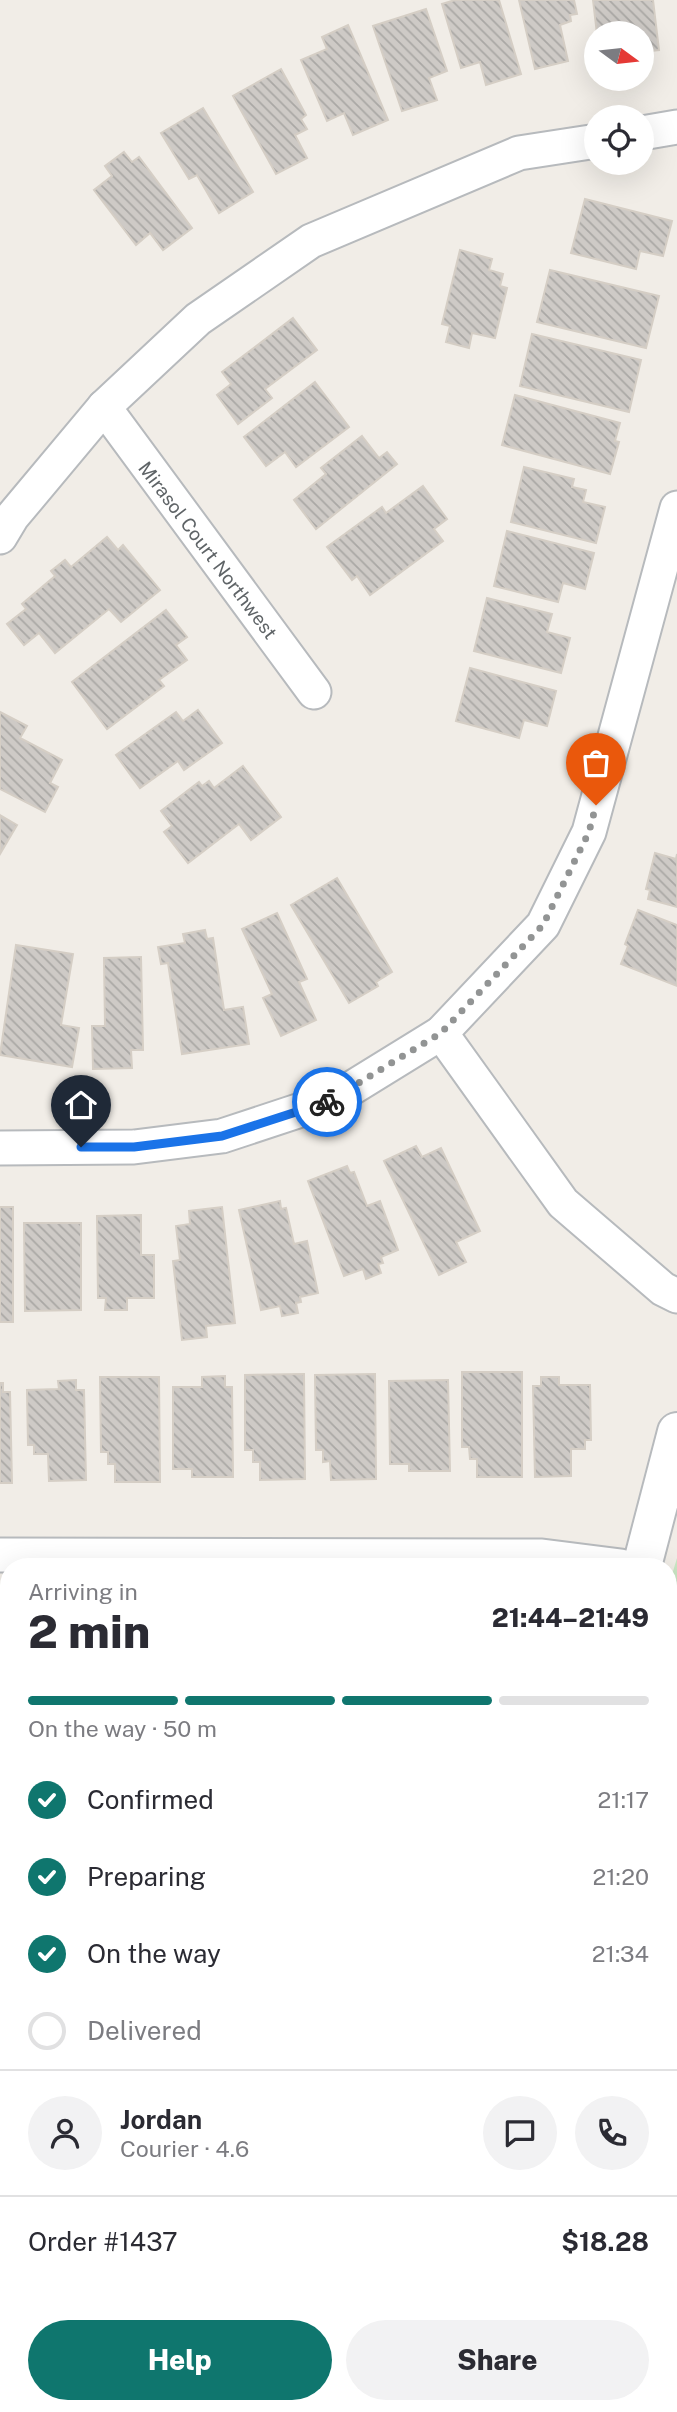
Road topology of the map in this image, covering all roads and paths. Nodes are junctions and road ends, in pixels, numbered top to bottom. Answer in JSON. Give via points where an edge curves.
{"nodes":[{"id":1,"x":677,"y":127,"type":"edge"},
{"id":2,"x":654,"y":131,"type":"edge"},
{"id":3,"x":584,"y":143,"type":"edge"},
{"id":4,"x":104,"y":407,"type":"junction"},
{"id":5,"x":677,"y":508,"type":"edge"},
{"id":6,"x":0,"y":537,"type":"edge"},
{"id":7,"x":314,"y":692,"type":"dead end"},
{"id":8,"x":441,"y":1033,"type":"junction"},
{"id":9,"x":0,"y":1148,"type":"edge"},
{"id":10,"x":677,"y":1296,"type":"edge"},
{"id":11,"x":677,"y":1432,"type":"edge"},
{"id":12,"x":0,"y":1555,"type":"edge"},
{"id":13,"x":558,"y":1558,"type":"edge"},
{"id":14,"x":644,"y":1558,"type":"edge"}],
"edges":[{"from":1,"to":2,"type":"street"},
{"from":3,"to":4,"type":"street","via":[[519,153],[310,241],[198,319]]},
{"from":4,"to":6,"type":"street"},
{"from":4,"to":7,"type":"street","name":"Mirasol Court Northwest"},
{"from":5,"to":8,"type":"street","via":[[589,832],[543,925]]},
{"from":8,"to":9,"type":"street","via":[[334,1099],[222,1136],[134,1147]]},
{"from":8,"to":10,"type":"street","via":[[562,1203]]},
{"from":11,"to":14,"type":"street"},
{"from":12,"to":13,"type":"street"}]}
